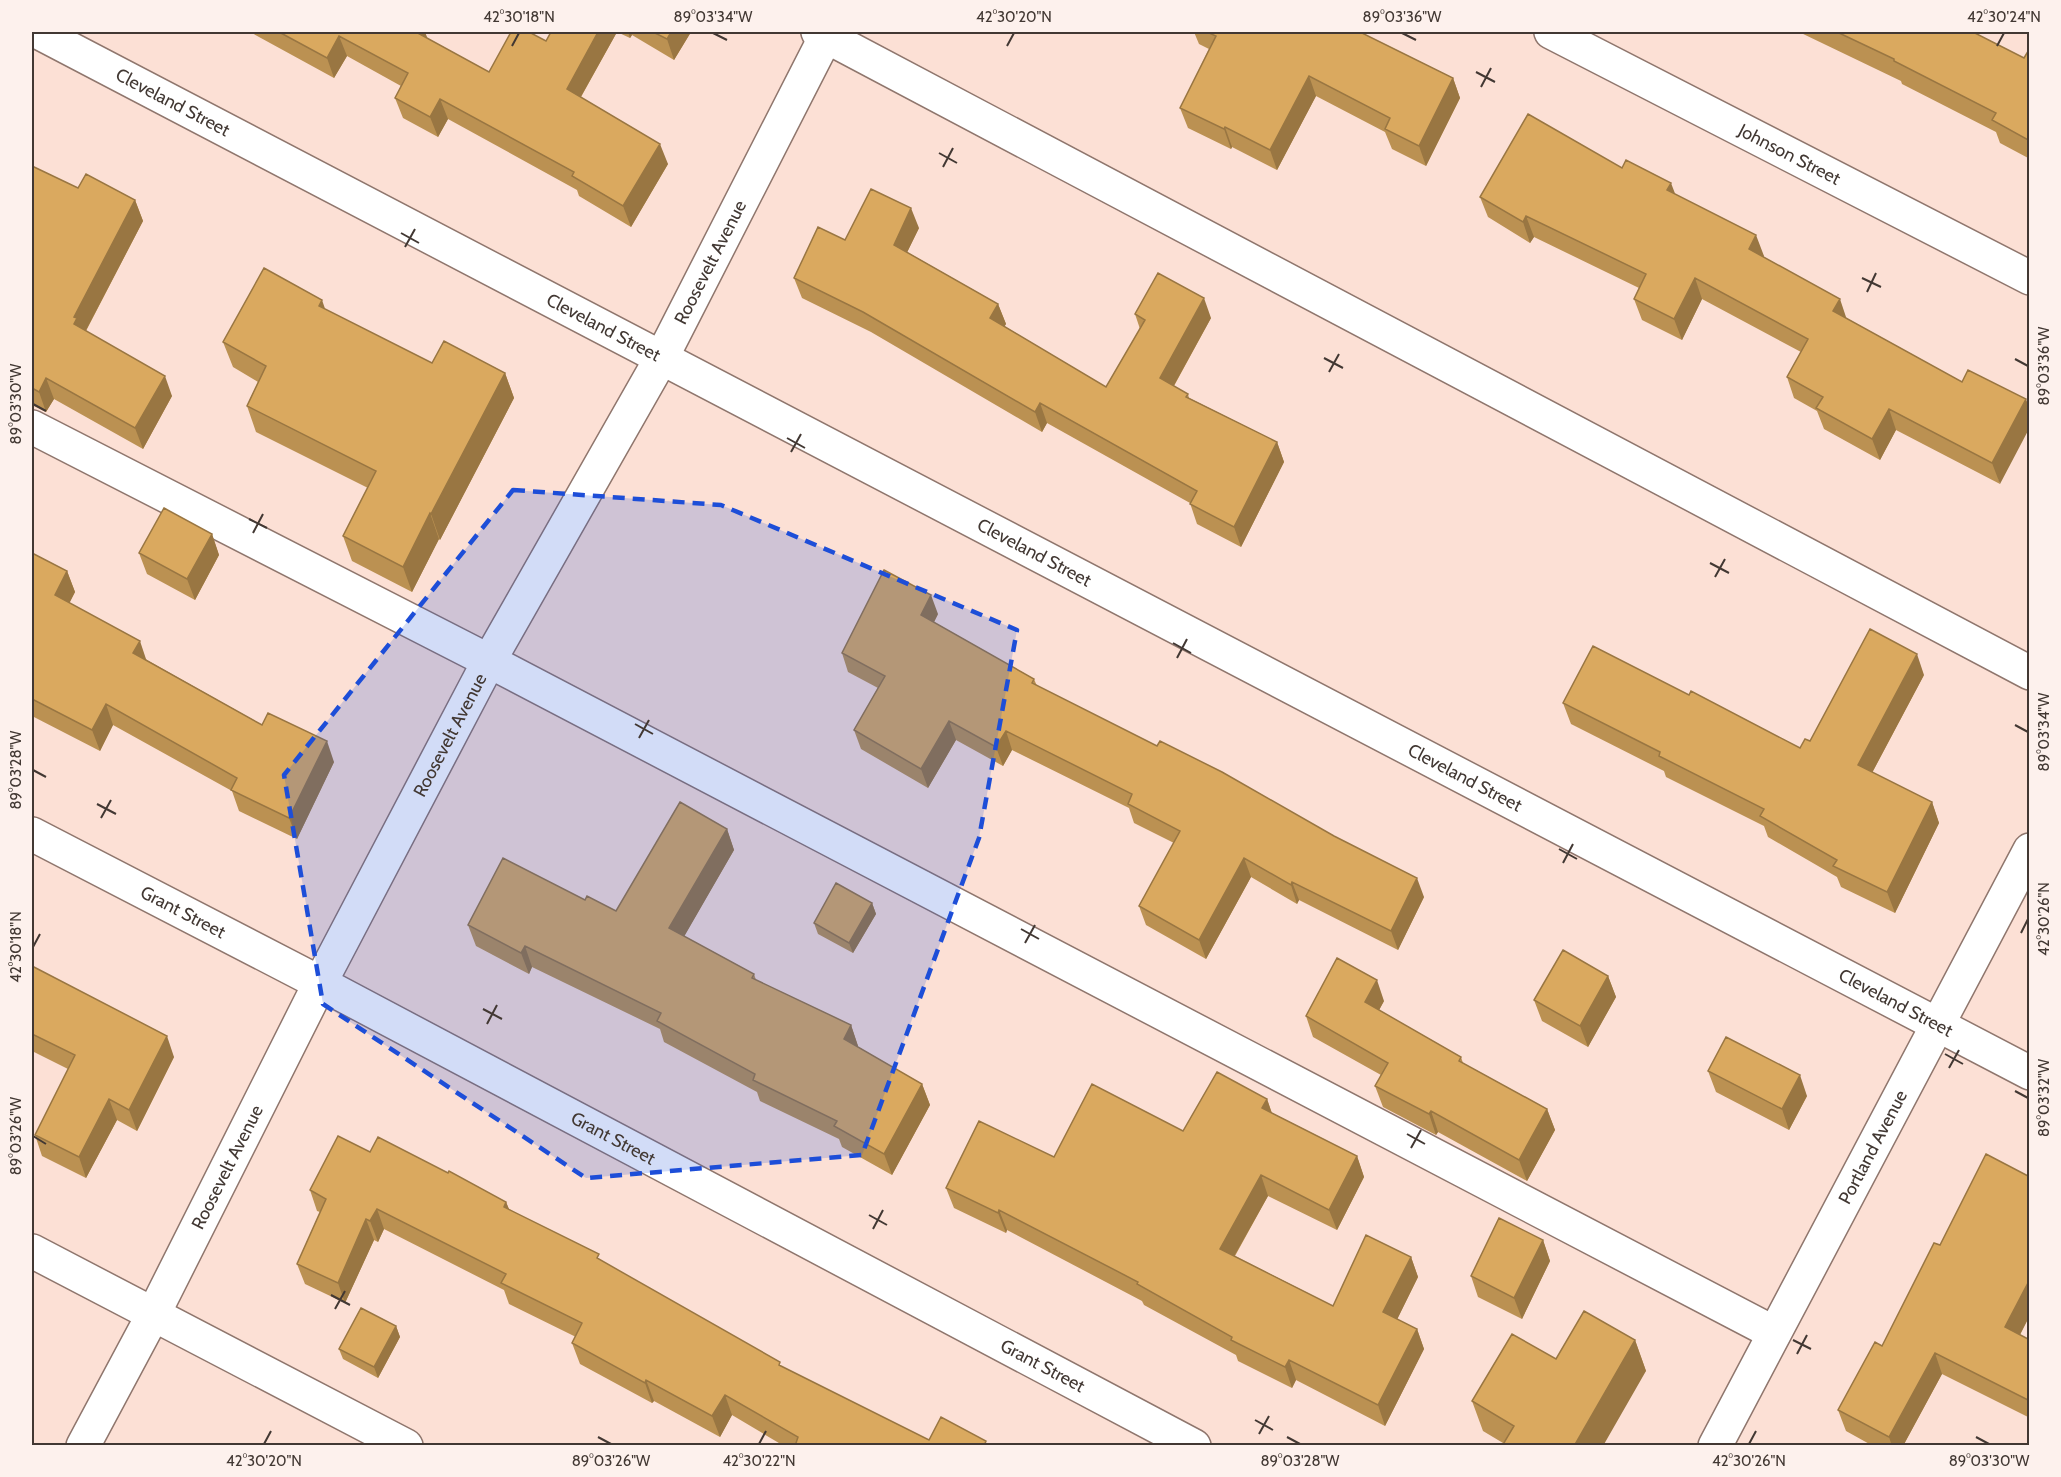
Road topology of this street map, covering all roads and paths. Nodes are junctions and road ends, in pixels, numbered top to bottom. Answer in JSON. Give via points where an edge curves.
{"nodes":[{"id":1,"x":38,"y":32,"type":"edge"},
{"id":2,"x":1551,"y":32,"type":"edge"},
{"id":3,"x":824,"y":33,"type":"edge"},
{"id":4,"x":2030,"y":278,"type":"edge"},
{"id":5,"x":662,"y":357,"type":"junction"},
{"id":6,"x":32,"y":427,"type":"edge"},
{"id":7,"x":489,"y":661,"type":"junction"},
{"id":8,"x":2030,"y":673,"type":"edge"},
{"id":9,"x":32,"y":834,"type":"edge"},
{"id":10,"x":2030,"y":850,"type":"edge"},
{"id":11,"x":320,"y":983,"type":"junction"},
{"id":12,"x":1937,"y":1024,"type":"junction"},
{"id":13,"x":2030,"y":1072,"type":"edge"},
{"id":14,"x":32,"y":1251,"type":"edge"},
{"id":15,"x":153,"y":1315,"type":"junction"},
{"id":16,"x":1774,"y":1333,"type":"junction"},
{"id":17,"x":83,"y":1446,"type":"edge"},
{"id":18,"x":406,"y":1446,"type":"edge"},
{"id":19,"x":1194,"y":1446,"type":"edge"},
{"id":20,"x":1715,"y":1446,"type":"edge"}],
"edges":[{"from":1,"to":5,"type":"street","name":"Cleveland Street"},
{"from":2,"to":4,"type":"street","name":"Johnson Street"},
{"from":3,"to":5,"type":"street","name":"Roosevelt Avenue"},
{"from":3,"to":8,"type":"street"},
{"from":5,"to":7,"type":"street","name":"Roosevelt Avenue"},
{"from":5,"to":12,"type":"street","name":"Cleveland Street"},
{"from":6,"to":7,"type":"street"},
{"from":7,"to":11,"type":"street","name":"Roosevelt Avenue"},
{"from":7,"to":16,"type":"street"},
{"from":9,"to":11,"type":"street","name":"Grant Street"},
{"from":10,"to":12,"type":"street","name":"Portland Avenue"},
{"from":11,"to":15,"type":"street","name":"Roosevelt Avenue"},
{"from":11,"to":19,"type":"street","name":"Grant Street"},
{"from":12,"to":13,"type":"street","name":"Cleveland Street"},
{"from":12,"to":16,"type":"street","name":"Portland Avenue"},
{"from":14,"to":15,"type":"street"},
{"from":15,"to":17,"type":"street","name":"Roosevelt Avenue"},
{"from":15,"to":18,"type":"street"},
{"from":16,"to":20,"type":"street","name":"Portland Avenue"}]}
